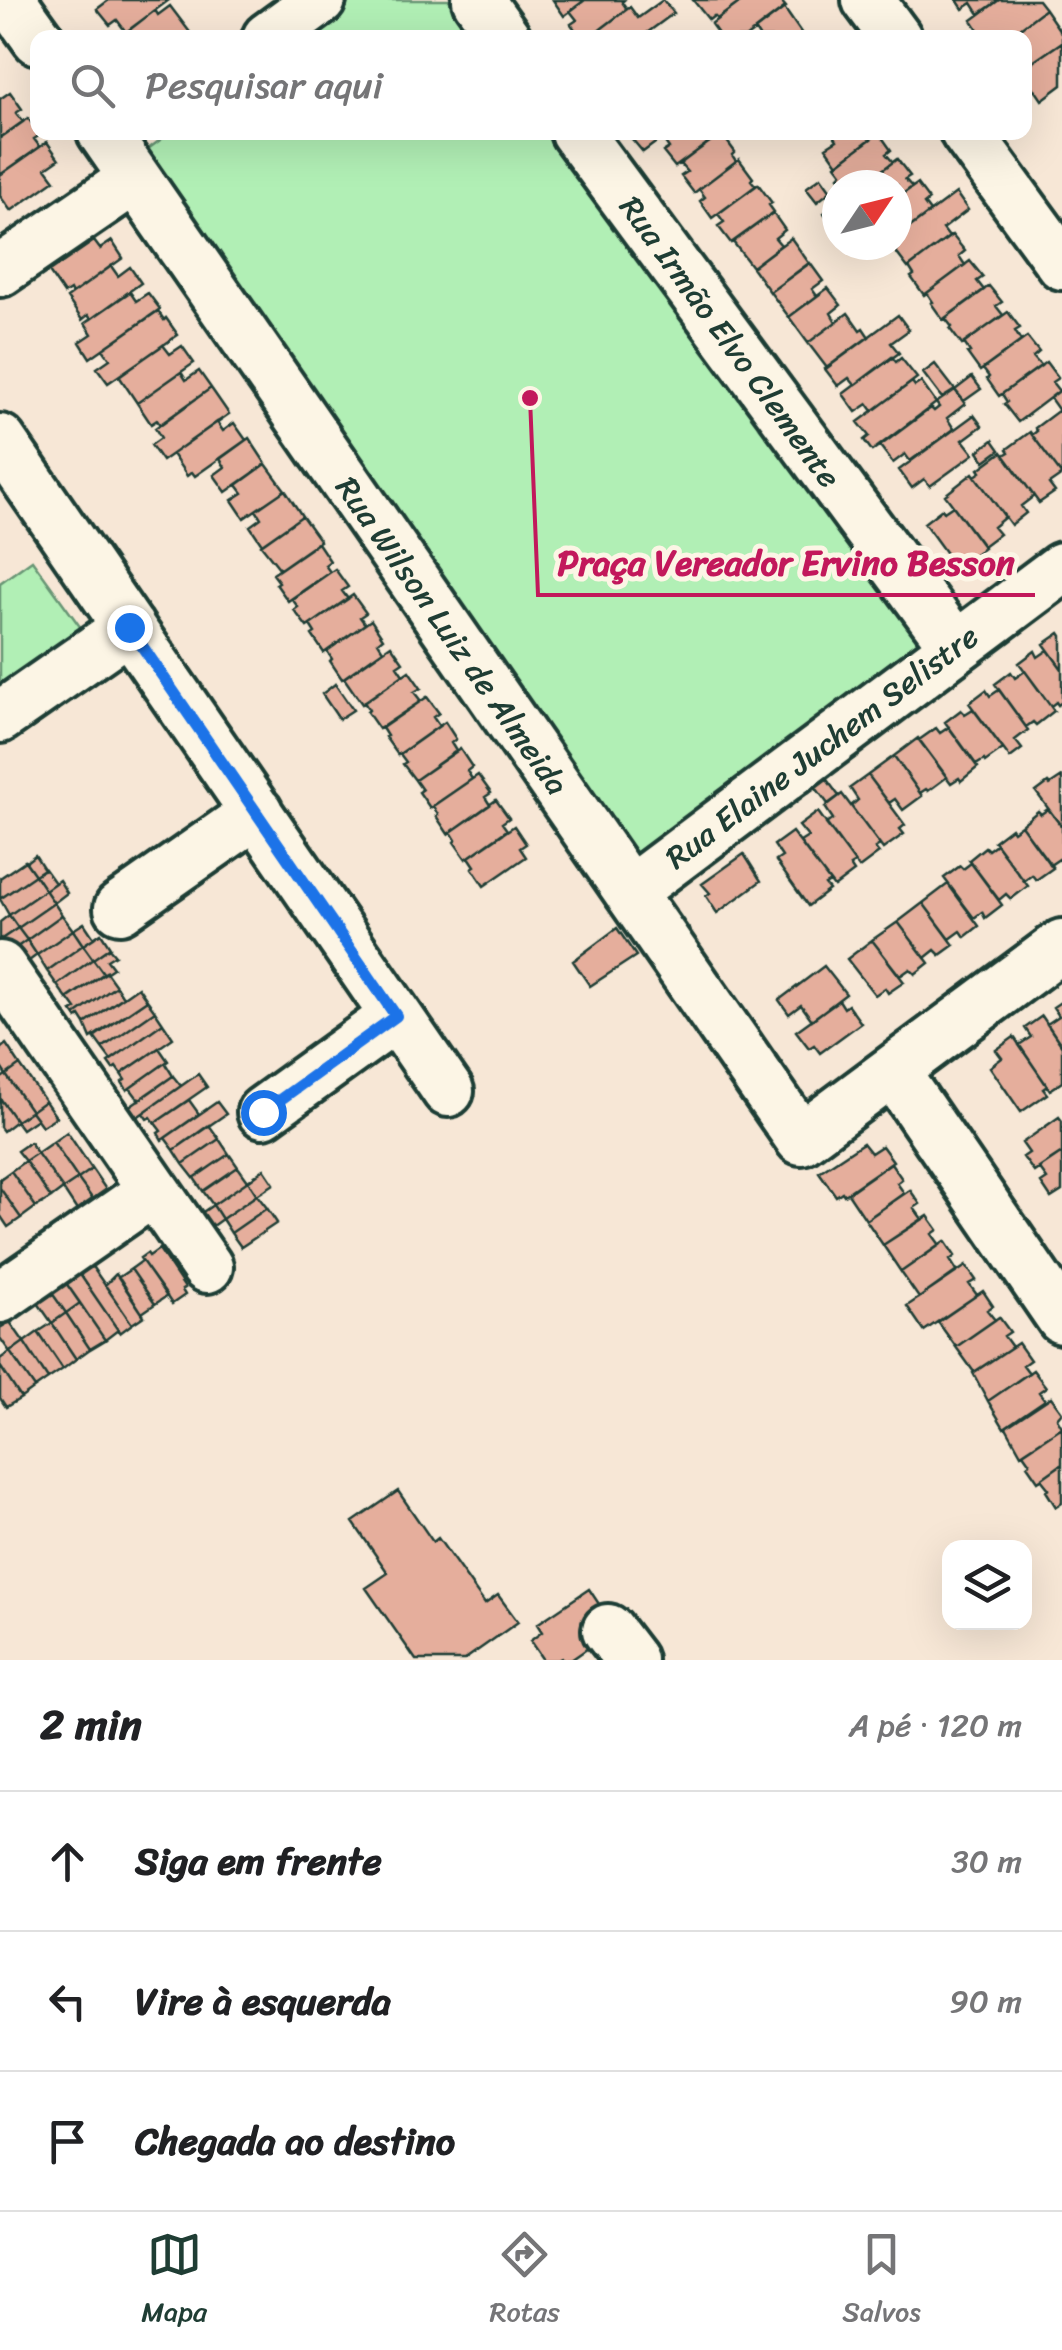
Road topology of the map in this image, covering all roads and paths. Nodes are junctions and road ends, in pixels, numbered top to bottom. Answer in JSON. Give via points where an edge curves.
{"nodes":[{"id":1,"x":10,"y":0,"type":"edge"},
{"id":2,"x":320,"y":0,"type":"edge"},
{"id":3,"x":478,"y":0,"type":"edge"},
{"id":4,"x":868,"y":0,"type":"edge"},
{"id":5,"x":32,"y":30,"type":"edge"},
{"id":6,"x":279,"y":30,"type":"edge"},
{"id":7,"x":500,"y":30,"type":"edge"},
{"id":8,"x":890,"y":30,"type":"edge"},
{"id":9,"x":582,"y":140,"type":"edge"},
{"id":10,"x":974,"y":140,"type":"edge"},
{"id":11,"x":122,"y":148,"type":"edge"},
{"id":12,"x":1046,"y":208,"type":"edge"},
{"id":13,"x":1062,"y":264,"type":"edge"},
{"id":14,"x":0,"y":271,"type":"edge"},
{"id":15,"x":0,"y":440,"type":"edge"},
{"id":16,"x":1062,"y":568,"type":"edge"},
{"id":17,"x":129,"y":627,"type":"junction"},
{"id":18,"x":956,"y":647,"type":"junction"},
{"id":19,"x":0,"y":718,"type":"edge"},
{"id":20,"x":257,"y":812,"type":"junction"},
{"id":21,"x":630,"y":891,"type":"junction"},
{"id":22,"x":120,"y":908,"type":"dead end"},
{"id":23,"x":1062,"y":946,"type":"edge"},
{"id":24,"x":0,"y":967,"type":"edge"},
{"id":25,"x":396,"y":1016,"type":"junction"},
{"id":26,"x":14,"y":1018,"type":"edge"},
{"id":27,"x":893,"y":1071,"type":"junction"},
{"id":28,"x":448,"y":1091,"type":"dead end"},
{"id":29,"x":263,"y":1112,"type":"dead end"},
{"id":30,"x":154,"y":1190,"type":"junction"},
{"id":31,"x":207,"y":1267,"type":"dead end"},
{"id":32,"x":0,"y":1297,"type":"edge"},
{"id":33,"x":1062,"y":1318,"type":"edge"}],
"edges":[{"from":1,"to":5,"type":"street"},
{"from":2,"to":6,"type":"street"},
{"from":3,"to":7,"type":"street"},
{"from":4,"to":8,"type":"street"},
{"from":9,"to":18,"type":"street","name":"Rua Irmão Elvo Clemente"},
{"from":10,"to":12,"type":"street"},
{"from":11,"to":14,"type":"street"},
{"from":11,"to":21,"type":"street","name":"Rua Wilson Luiz de Almeida"},
{"from":12,"to":13,"type":"street"},
{"from":15,"to":17,"type":"street"},
{"from":16,"to":18,"type":"street","name":"Rua Elaine Juchem Selistre"},
{"from":17,"to":19,"type":"street"},
{"from":17,"to":20,"type":"street"},
{"from":18,"to":21,"type":"street","name":"Rua Elaine Juchem Selistre"},
{"from":20,"to":22,"type":"street"},
{"from":20,"to":25,"type":"street"},
{"from":21,"to":27,"type":"street","name":"Rua Wilson Luiz de Almeida","via":[[801,1139]]},
{"from":23,"to":27,"type":"street"},
{"from":24,"to":26,"type":"street"},
{"from":25,"to":28,"type":"street"},
{"from":25,"to":29,"type":"street"},
{"from":26,"to":30,"type":"street"},
{"from":27,"to":33,"type":"street"},
{"from":30,"to":31,"type":"street"},
{"from":30,"to":32,"type":"street"}]}
